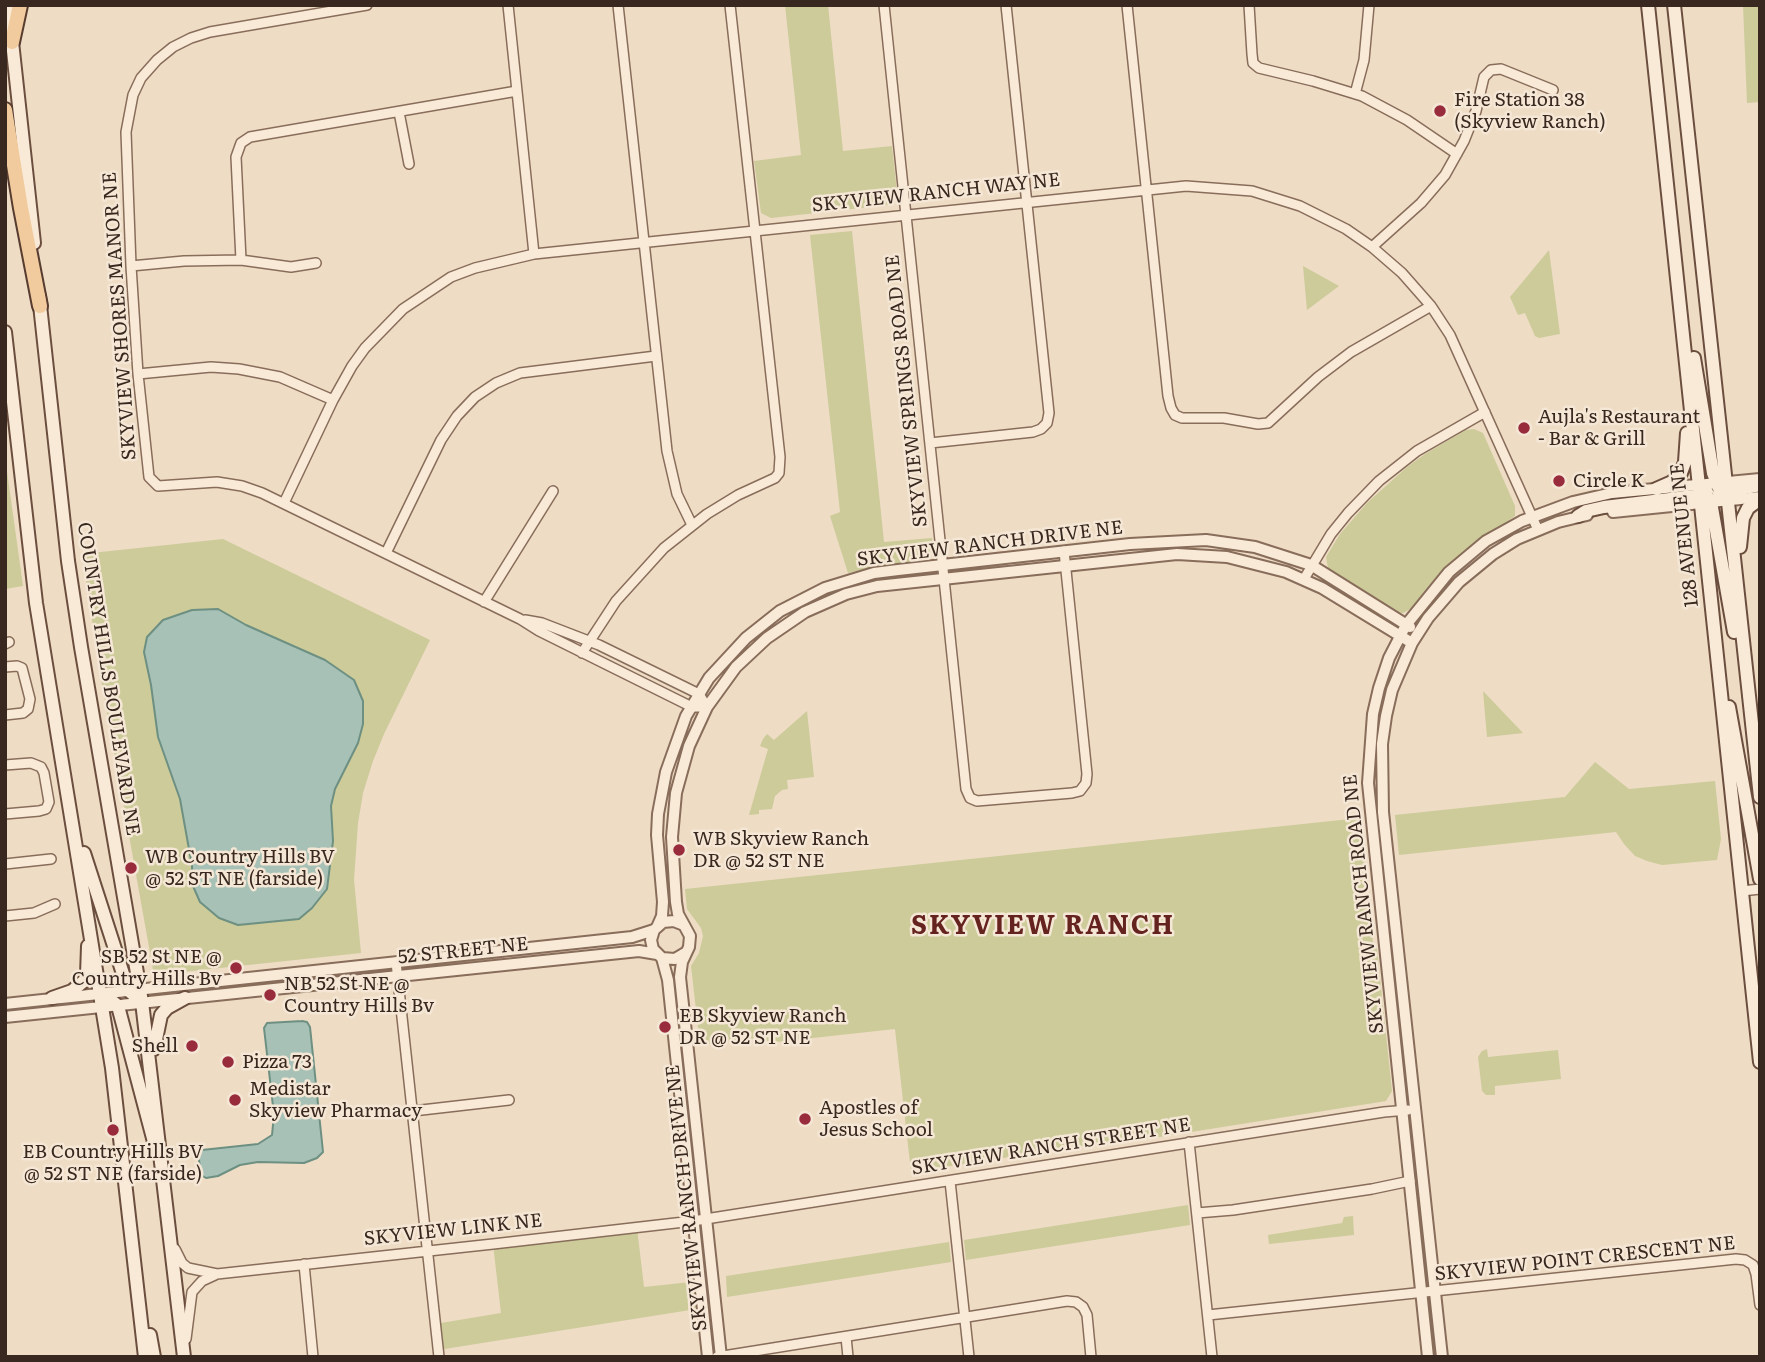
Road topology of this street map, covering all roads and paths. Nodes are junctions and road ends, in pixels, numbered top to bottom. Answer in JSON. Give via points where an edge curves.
{"nodes":[{"id":1,"x":8,"y":5,"type":"edge"},
{"id":2,"x":20,"y":5,"type":"edge"},
{"id":3,"x":368,"y":5,"type":"edge"},
{"id":4,"x":508,"y":5,"type":"edge"},
{"id":5,"x":618,"y":5,"type":"edge"},
{"id":6,"x":730,"y":5,"type":"edge"},
{"id":7,"x":884,"y":5,"type":"edge"},
{"id":8,"x":1006,"y":5,"type":"edge"},
{"id":9,"x":1127,"y":5,"type":"edge"},
{"id":10,"x":1249,"y":5,"type":"edge"},
{"id":11,"x":1369,"y":5,"type":"edge"},
{"id":12,"x":1648,"y":5,"type":"edge"},
{"id":13,"x":1674,"y":5,"type":"edge"},
{"id":14,"x":12,"y":42,"type":"junction"},
{"id":15,"x":1553,"y":90,"type":"dead end"},
{"id":16,"x":517,"y":91,"type":"junction"},
{"id":17,"x":1355,"y":94,"type":"junction"},
{"id":18,"x":5,"y":110,"type":"edge"},
{"id":19,"x":399,"y":112,"type":"junction"},
{"id":20,"x":1457,"y":154,"type":"junction"},
{"id":21,"x":409,"y":164,"type":"dead end"},
{"id":22,"x":1146,"y":188,"type":"junction"},
{"id":23,"x":1026,"y":201,"type":"junction"},
{"id":24,"x":906,"y":214,"type":"junction"},
{"id":25,"x":754,"y":231,"type":"junction"},
{"id":26,"x":644,"y":243,"type":"junction"},
{"id":27,"x":1675,"y":244,"type":"junction"},
{"id":28,"x":1372,"y":247,"type":"junction"},
{"id":29,"x":534,"y":254,"type":"junction"},
{"id":30,"x":240,"y":260,"type":"junction"},
{"id":31,"x":316,"y":263,"type":"dead end"},
{"id":32,"x":131,"y":266,"type":"junction"},
{"id":33,"x":40,"y":306,"type":"junction"},
{"id":34,"x":1431,"y":306,"type":"junction"},
{"id":35,"x":5,"y":332,"type":"edge"},
{"id":36,"x":656,"y":356,"type":"junction"},
{"id":37,"x":138,"y":374,"type":"junction"},
{"id":38,"x":1690,"y":394,"type":"junction"},
{"id":39,"x":334,"y":400,"type":"junction"},
{"id":40,"x":1485,"y":412,"type":"junction"},
{"id":41,"x":930,"y":443,"type":"junction"},
{"id":42,"x":1760,"y":479,"type":"edge"},
{"id":43,"x":1760,"y":485,"type":"edge"},
{"id":44,"x":1656,"y":489,"type":"junction"},
{"id":45,"x":553,"y":491,"type":"dead end"},
{"id":46,"x":1713,"y":492,"type":"junction"},
{"id":47,"x":1760,"y":498,"type":"edge"},
{"id":48,"x":284,"y":503,"type":"junction"},
{"id":49,"x":1578,"y":516,"type":"joint"},
{"id":50,"x":1532,"y":517,"type":"junction"},
{"id":51,"x":692,"y":525,"type":"junction"},
{"id":52,"x":1538,"y":530,"type":"junction"},
{"id":53,"x":1064,"y":551,"type":"junction"},
{"id":54,"x":386,"y":553,"type":"junction"},
{"id":55,"x":943,"y":565,"type":"junction"},
{"id":56,"x":1065,"y":565,"type":"junction"},
{"id":57,"x":1311,"y":565,"type":"junction"},
{"id":58,"x":944,"y":578,"type":"junction"},
{"id":59,"x":1304,"y":579,"type":"junction"},
{"id":60,"x":1739,"y":600,"type":"junction"},
{"id":61,"x":484,"y":602,"type":"junction"},
{"id":62,"x":520,"y":619,"type":"junction"},
{"id":63,"x":1406,"y":625,"type":"junction"},
{"id":64,"x":1418,"y":632,"type":"junction"},
{"id":65,"x":1399,"y":636,"type":"junction"},
{"id":66,"x":589,"y":641,"type":"junction"},
{"id":67,"x":1412,"y":643,"type":"junction"},
{"id":68,"x":1716,"y":645,"type":"junction"},
{"id":69,"x":582,"y":653,"type":"junction"},
{"id":70,"x":5,"y":667,"type":"edge"},
{"id":71,"x":1748,"y":689,"type":"junction"},
{"id":72,"x":699,"y":694,"type":"junction"},
{"id":73,"x":692,"y":707,"type":"junction"},
{"id":74,"x":707,"y":708,"type":"junction"},
{"id":75,"x":5,"y":715,"type":"edge"},
{"id":76,"x":5,"y":765,"type":"edge"},
{"id":77,"x":1760,"y":797,"type":"edge"},
{"id":78,"x":70,"y":809,"type":"junction"},
{"id":79,"x":5,"y":814,"type":"edge"},
{"id":80,"x":51,"y":859,"type":"dead end"},
{"id":81,"x":5,"y":863,"type":"edge"},
{"id":82,"x":1740,"y":876,"type":"junction"},
{"id":83,"x":1759,"y":876,"type":"edge"},
{"id":84,"x":1760,"y":889,"type":"edge"},
{"id":85,"x":1742,"y":891,"type":"junction"},
{"id":86,"x":55,"y":904,"type":"dead end"},
{"id":87,"x":87,"y":904,"type":"junction"},
{"id":88,"x":5,"y":916,"type":"edge"},
{"id":89,"x":684,"y":925,"type":"junction"},
{"id":90,"x":656,"y":927,"type":"junction"},
{"id":91,"x":686,"y":953,"type":"junction"},
{"id":92,"x":660,"y":956,"type":"junction"},
{"id":93,"x":396,"y":962,"type":"junction"},
{"id":94,"x":398,"y":975,"type":"junction"},
{"id":95,"x":102,"y":993,"type":"junction"},
{"id":96,"x":137,"y":994,"type":"junction"},
{"id":97,"x":52,"y":998,"type":"junction"},
{"id":98,"x":185,"y":998,"type":"junction"},
{"id":99,"x":5,"y":1004,"type":"edge"},
{"id":100,"x":118,"y":1006,"type":"junction"},
{"id":101,"x":104,"y":1007,"type":"junction"},
{"id":102,"x":5,"y":1017,"type":"edge"},
{"id":103,"x":1760,"y":1062,"type":"edge"},
{"id":104,"x":153,"y":1081,"type":"junction"},
{"id":105,"x":509,"y":1100,"type":"dead end"},
{"id":106,"x":1415,"y":1109,"type":"junction"},
{"id":107,"x":413,"y":1111,"type":"junction"},
{"id":108,"x":1402,"y":1111,"type":"junction"},
{"id":109,"x":1189,"y":1142,"type":"junction"},
{"id":110,"x":950,"y":1181,"type":"junction"},
{"id":111,"x":1410,"y":1181,"type":"junction"},
{"id":112,"x":165,"y":1187,"type":"junction"},
{"id":113,"x":1197,"y":1213,"type":"junction"},
{"id":114,"x":707,"y":1219,"type":"junction"},
{"id":115,"x":693,"y":1221,"type":"junction"},
{"id":116,"x":171,"y":1241,"type":"junction"},
{"id":117,"x":133,"y":1245,"type":"junction"},
{"id":118,"x":428,"y":1251,"type":"junction"},
{"id":119,"x":304,"y":1264,"type":"junction"},
{"id":120,"x":217,"y":1274,"type":"junction"},
{"id":121,"x":1434,"y":1291,"type":"junction"},
{"id":122,"x":1421,"y":1293,"type":"junction"},
{"id":123,"x":1760,"y":1305,"type":"edge"},
{"id":124,"x":1208,"y":1315,"type":"junction"},
{"id":125,"x":965,"y":1317,"type":"junction"},
{"id":126,"x":846,"y":1337,"type":"junction"},
{"id":127,"x":145,"y":1357,"type":"edge"},
{"id":128,"x":154,"y":1357,"type":"edge"},
{"id":129,"x":184,"y":1357,"type":"edge"},
{"id":130,"x":313,"y":1357,"type":"edge"},
{"id":131,"x":439,"y":1357,"type":"edge"},
{"id":132,"x":708,"y":1357,"type":"edge"},
{"id":133,"x":720,"y":1357,"type":"edge"},
{"id":134,"x":848,"y":1357,"type":"edge"},
{"id":135,"x":969,"y":1357,"type":"edge"},
{"id":136,"x":1091,"y":1357,"type":"edge"},
{"id":137,"x":1212,"y":1357,"type":"edge"},
{"id":138,"x":1428,"y":1357,"type":"edge"},
{"id":139,"x":1442,"y":1357,"type":"edge"}],
"edges":[{"from":1,"to":14,"type":"main road","name":"COUNTRY HILLS BOULEVARD NE"},
{"from":2,"to":14,"type":"main road"},
{"from":3,"to":32,"type":"street","name":"SKYVIEW SHORES MANOR NE","via":[[210,32],[173,47],[157,60],[133,95],[126,132]]},
{"from":4,"to":16,"type":"street"},
{"from":5,"to":26,"type":"street"},
{"from":6,"to":25,"type":"street"},
{"from":7,"to":24,"type":"street","name":"SKYVIEW SPRINGS ROAD NE"},
{"from":8,"to":23,"type":"street"},
{"from":9,"to":22,"type":"street"},
{"from":10,"to":17,"type":"street","via":[[1253,63]]},
{"from":11,"to":17,"type":"street","via":[[1364,60]]},
{"from":12,"to":27,"type":"main road","name":"128 AVENUE NE"},
{"from":13,"to":46,"type":"main road","name":"128 AVENUE NE"},
{"from":14,"to":33,"type":"main road","name":"COUNTRY HILLS BOULEVARD NE"},
{"from":15,"to":20,"type":"street","via":[[1501,69],[1491,70],[1484,77],[1476,111]]},
{"from":16,"to":19,"type":"street"},
{"from":16,"to":29,"type":"street"},
{"from":17,"to":20,"type":"street","via":[[1407,120]]},
{"from":18,"to":33,"type":"main road"},
{"from":19,"to":21,"type":"street"},
{"from":19,"to":30,"type":"street","via":[[250,137],[241,144],[236,157]]},
{"from":20,"to":28,"type":"street","via":[[1428,195]]},
{"from":22,"to":23,"type":"street","name":"SKYVIEW RANCH WAY NE"},
{"from":22,"to":28,"type":"street","name":"SKYVIEW RANCH WAY NE","via":[[1206,187],[1264,194],[1322,216]]},
{"from":22,"to":34,"type":"street","via":[[1168,396],[1175,415],[1182,418],[1268,423],[1351,352]]},
{"from":23,"to":24,"type":"street","name":"SKYVIEW RANCH WAY NE"},
{"from":23,"to":41,"type":"street","via":[[1047,423],[1033,432]]},
{"from":24,"to":25,"type":"street","name":"SKYVIEW RANCH WAY NE"},
{"from":24,"to":41,"type":"street","name":"SKYVIEW SPRINGS ROAD NE"},
{"from":25,"to":26,"type":"street","name":"SKYVIEW RANCH WAY NE"},
{"from":25,"to":51,"type":"street","via":[[780,467],[775,478]]},
{"from":26,"to":29,"type":"street","name":"SKYVIEW RANCH WAY NE"},
{"from":26,"to":36,"type":"street"},
{"from":27,"to":38,"type":"main road","name":"128 AVENUE NE"},
{"from":27,"to":46,"type":"main road"},
{"from":28,"to":34,"type":"street","name":"SKYVIEW RANCH WAY NE"},
{"from":29,"to":39,"type":"street","name":"SKYVIEW RANCH WAY NE","via":[[451,277],[411,303],[365,348]]},
{"from":30,"to":31,"type":"street","via":[[290,267]]},
{"from":30,"to":32,"type":"street"},
{"from":32,"to":37,"type":"street","name":"SKYVIEW SHORES MANOR NE"},
{"from":33,"to":96,"type":"main road","name":"COUNTRY HILLS BOULEVARD NE","via":[[80,647]]},
{"from":34,"to":40,"type":"street","name":"SKYVIEW RANCH WAY NE","via":[[1450,335]]},
{"from":35,"to":78,"type":"main road","via":[[36,603]]},
{"from":36,"to":51,"type":"street","via":[[671,474]]},
{"from":36,"to":54,"type":"street","via":[[541,368],[496,383],[475,397],[441,440]]},
{"from":37,"to":39,"type":"street","via":[[186,368],[239,369],[280,377]]},
{"from":37,"to":48,"type":"street","name":"SKYVIEW SHORES MANOR NE","via":[[147,468],[153,483],[165,487],[217,482],[242,486]]},
{"from":38,"to":44,"type":"main road","via":[[1685,462],[1672,482]]},
{"from":38,"to":46,"type":"main road","name":"128 AVENUE NE"},
{"from":39,"to":48,"type":"street","name":"SKYVIEW RANCH WAY NE"},
{"from":40,"to":50,"type":"street","name":"SKYVIEW RANCH WAY NE"},
{"from":40,"to":57,"type":"street","via":[[1417,451],[1380,481],[1348,513]]},
{"from":41,"to":55,"type":"street","name":"SKYVIEW SPRINGS ROAD NE"},
{"from":42,"to":46,"type":"street"},
{"from":43,"to":46,"type":"main road"},
{"from":44,"to":46,"type":"street","name":"SKYVIEW RANCH ROAD NE"},
{"from":44,"to":50,"type":"street","name":"SKYVIEW RANCH ROAD NE","via":[[1594,496]]},
{"from":45,"to":61,"type":"street"},
{"from":46,"to":47,"type":"street"},
{"from":46,"to":49,"type":"main road","via":[[1604,507]]},
{"from":46,"to":60,"type":"main road","name":"128 AVENUE NE"},
{"from":46,"to":68,"type":"main road","name":"128 AVENUE NE"},
{"from":46,"to":71,"type":"main road","via":[[1736,642]]},
{"from":47,"to":60,"type":"main road","via":[[1743,518]]},
{"from":48,"to":54,"type":"street","name":"SKYVIEW SHORES MANOR NE"},
{"from":49,"to":52,"type":"street","name":"SKYVIEW RANCH ROAD NE"},
{"from":50,"to":52,"type":"street","name":"SKYVIEW RANCH WAY NE"},
{"from":50,"to":63,"type":"street","name":"SKYVIEW RANCH ROAD NE","via":[[1465,557]]},
{"from":51,"to":66,"type":"street","via":[[631,582]]},
{"from":52,"to":64,"type":"street","name":"SKYVIEW RANCH ROAD NE","via":[[1472,571]]},
{"from":53,"to":55,"type":"street","name":"SKYVIEW RANCH DRIVE NE"},
{"from":53,"to":56,"type":"street"},
{"from":53,"to":57,"type":"street","name":"SKYVIEW RANCH DRIVE NE","via":[[1206,540],[1255,547]]},
{"from":54,"to":61,"type":"street","name":"SKYVIEW SHORES MANOR NE"},
{"from":55,"to":58,"type":"street","name":"SKYVIEW SPRINGS ROAD NE"},
{"from":55,"to":72,"type":"street","name":"SKYVIEW RANCH DRIVE NE","via":[[864,576],[795,602],[732,651]]},
{"from":56,"to":58,"type":"street","name":"SKYVIEW RANCH DRIVE NE"},
{"from":56,"to":58,"type":"street","name":"SKYVIEW SPRINGS ROAD NE","via":[[1087,774],[1080,791],[1072,793],[986,802],[970,798]]},
{"from":56,"to":59,"type":"street","name":"SKYVIEW RANCH DRIVE NE","via":[[1196,553],[1249,561]]},
{"from":57,"to":59,"type":"street"},
{"from":57,"to":63,"type":"street","name":"SKYVIEW RANCH DRIVE NE"},
{"from":58,"to":74,"type":"street","name":"SKYVIEW RANCH DRIVE NE","via":[[877,586],[805,612],[751,652]]},
{"from":59,"to":65,"type":"street","name":"SKYVIEW RANCH DRIVE NE"},
{"from":60,"to":71,"type":"main road","name":"128 AVENUE NE"},
{"from":61,"to":62,"type":"street","name":"SKYVIEW SHORES MANOR NE"},
{"from":62,"to":66,"type":"street","name":"SKYVIEW SHORES MANOR NE"},
{"from":62,"to":69,"type":"street","name":"SKYVIEW SHORES MANOR NE"},
{"from":63,"to":64,"type":"street","name":"SKYVIEW RANCH DRIVE NE"},
{"from":63,"to":65,"type":"street","name":"SKYVIEW RANCH ROAD NE"},
{"from":64,"to":67,"type":"street","name":"SKYVIEW RANCH ROAD NE"},
{"from":65,"to":67,"type":"street","name":"SKYVIEW RANCH DRIVE NE"},
{"from":65,"to":108,"type":"street","name":"SKYVIEW RANCH ROAD NE","via":[[1373,714],[1368,783]]},
{"from":66,"to":69,"type":"street"},
{"from":66,"to":72,"type":"street","name":"SKYVIEW SHORES MANOR NE"},
{"from":67,"to":106,"type":"street","name":"SKYVIEW RANCH ROAD NE","via":[[1386,716],[1381,782]]},
{"from":68,"to":82,"type":"main road","name":"128 AVENUE NE"},
{"from":68,"to":83,"type":"main road"},
{"from":69,"to":73,"type":"street","name":"SKYVIEW SHORES MANOR NE"},
{"from":70,"to":75,"type":"street","via":[[22,668],[30,699],[23,713]]},
{"from":71,"to":77,"type":"main road","name":"128 AVENUE NE"},
{"from":72,"to":73,"type":"street","name":"SKYVIEW RANCH DRIVE NE"},
{"from":72,"to":74,"type":"street"},
{"from":73,"to":74,"type":"street","name":"SKYVIEW SHORES MANOR NE"},
{"from":73,"to":90,"type":"street","name":"SKYVIEW RANCH DRIVE NE","via":[[674,746],[662,791],[657,835],[663,902]]},
{"from":74,"to":89,"type":"street","name":"SKYVIEW RANCH DRIVE NE","via":[[680,774],[673,816],[676,902]]},
{"from":76,"to":79,"type":"street","via":[[41,767],[48,802],[47,809]]},
{"from":78,"to":87,"type":"main road"},
{"from":78,"to":96,"type":"main road"},
{"from":80,"to":81,"type":"street"},
{"from":82,"to":83,"type":"street"},
{"from":82,"to":85,"type":"main road","name":"128 AVENUE NE"},
{"from":84,"to":85,"type":"street"},
{"from":85,"to":103,"type":"main road","name":"128 AVENUE NE"},
{"from":86,"to":88,"type":"street","via":[[34,913]]},
{"from":87,"to":95,"type":"main road"},
{"from":87,"to":97,"type":"main road","via":[[87,975],[72,991]]},
{"from":89,"to":90,"type":"street","via":[[674,921]]},
{"from":89,"to":91,"type":"street","via":[[690,942]]},
{"from":90,"to":92,"type":"street","via":[[652,945]]},
{"from":90,"to":93,"type":"street","name":"52 STREET NE","via":[[632,937]]},
{"from":91,"to":92,"type":"street","via":[[675,959]]},
{"from":91,"to":114,"type":"street","name":"SKYVIEW RANCH DRIVE NE","via":[[680,978]]},
{"from":92,"to":94,"type":"street","name":"52 STREET NE","via":[[639,951]]},
{"from":92,"to":115,"type":"street","name":"SKYVIEW RANCH DRIVE NE","via":[[668,980]]},
{"from":93,"to":94,"type":"street"},
{"from":93,"to":96,"type":"street","name":"52 STREET NE"},
{"from":94,"to":98,"type":"street","name":"52 STREET NE"},
{"from":94,"to":107,"type":"street"},
{"from":95,"to":96,"type":"street"},
{"from":95,"to":97,"type":"street"},
{"from":95,"to":100,"type":"main road"},
{"from":95,"to":101,"type":"main road"},
{"from":96,"to":98,"type":"street","name":"52 STREET NE"},
{"from":96,"to":100,"type":"street","name":"52 STREET NE"},
{"from":96,"to":104,"type":"main road","name":"COUNTRY HILLS BOULEVARD NE"},
{"from":97,"to":99,"type":"street"},
{"from":98,"to":104,"type":"main road","via":[[167,1008],[158,1021]]},
{"from":100,"to":101,"type":"street","name":"52 STREET NE"},
{"from":100,"to":112,"type":"main road"},
{"from":101,"to":102,"type":"street","name":"52 STREET NE"},
{"from":101,"to":117,"type":"main road"},
{"from":104,"to":112,"type":"main road","name":"COUNTRY HILLS BOULEVARD NE"},
{"from":105,"to":107,"type":"street"},
{"from":106,"to":108,"type":"street","name":"SKYVIEW RANCH STREET NE"},
{"from":106,"to":121,"type":"street","name":"SKYVIEW RANCH ROAD NE"},
{"from":107,"to":118,"type":"street"},
{"from":108,"to":109,"type":"street","name":"SKYVIEW RANCH STREET NE"},
{"from":108,"to":111,"type":"street","name":"SKYVIEW RANCH ROAD NE"},
{"from":109,"to":110,"type":"street","name":"SKYVIEW RANCH STREET NE"},
{"from":109,"to":113,"type":"street"},
{"from":110,"to":114,"type":"street","name":"SKYVIEW RANCH STREET NE"},
{"from":110,"to":125,"type":"street"},
{"from":111,"to":113,"type":"street"},
{"from":111,"to":122,"type":"street","name":"SKYVIEW RANCH ROAD NE"},
{"from":112,"to":116,"type":"main road","name":"COUNTRY HILLS BOULEVARD NE"},
{"from":113,"to":124,"type":"street"},
{"from":114,"to":115,"type":"street","name":"SKYVIEW RANCH STREET NE"},
{"from":114,"to":133,"type":"street","name":"SKYVIEW RANCH DRIVE NE"},
{"from":115,"to":118,"type":"street","name":"SKYVIEW LINK NE"},
{"from":115,"to":132,"type":"street","name":"SKYVIEW RANCH DRIVE NE"},
{"from":116,"to":120,"type":"street","name":"SKYVIEW LINK NE","via":[[188,1268]]},
{"from":116,"to":129,"type":"main road","name":"COUNTRY HILLS BOULEVARD NE"},
{"from":117,"to":127,"type":"main road"},
{"from":117,"to":128,"type":"main road"},
{"from":118,"to":119,"type":"street","name":"SKYVIEW LINK NE"},
{"from":118,"to":131,"type":"street"},
{"from":119,"to":120,"type":"street","name":"SKYVIEW LINK NE"},
{"from":119,"to":130,"type":"street"},
{"from":120,"to":129,"type":"street","via":[[192,1292]]},
{"from":121,"to":122,"type":"street","name":"SKYVIEW POINT CRESCENT NE"},
{"from":121,"to":123,"type":"street","name":"SKYVIEW POINT CRESCENT NE","via":[[1736,1259],[1753,1265]]},
{"from":121,"to":139,"type":"street","name":"SKYVIEW RANCH ROAD NE"},
{"from":122,"to":124,"type":"street","name":"SKYVIEW POINT CRESCENT NE"},
{"from":122,"to":138,"type":"street","name":"SKYVIEW RANCH ROAD NE"},
{"from":124,"to":137,"type":"street"},
{"from":125,"to":126,"type":"street"},
{"from":125,"to":135,"type":"street"},
{"from":125,"to":136,"type":"street","via":[[1076,1302],[1087,1315]]},
{"from":126,"to":133,"type":"street"},
{"from":126,"to":134,"type":"street"}]}
